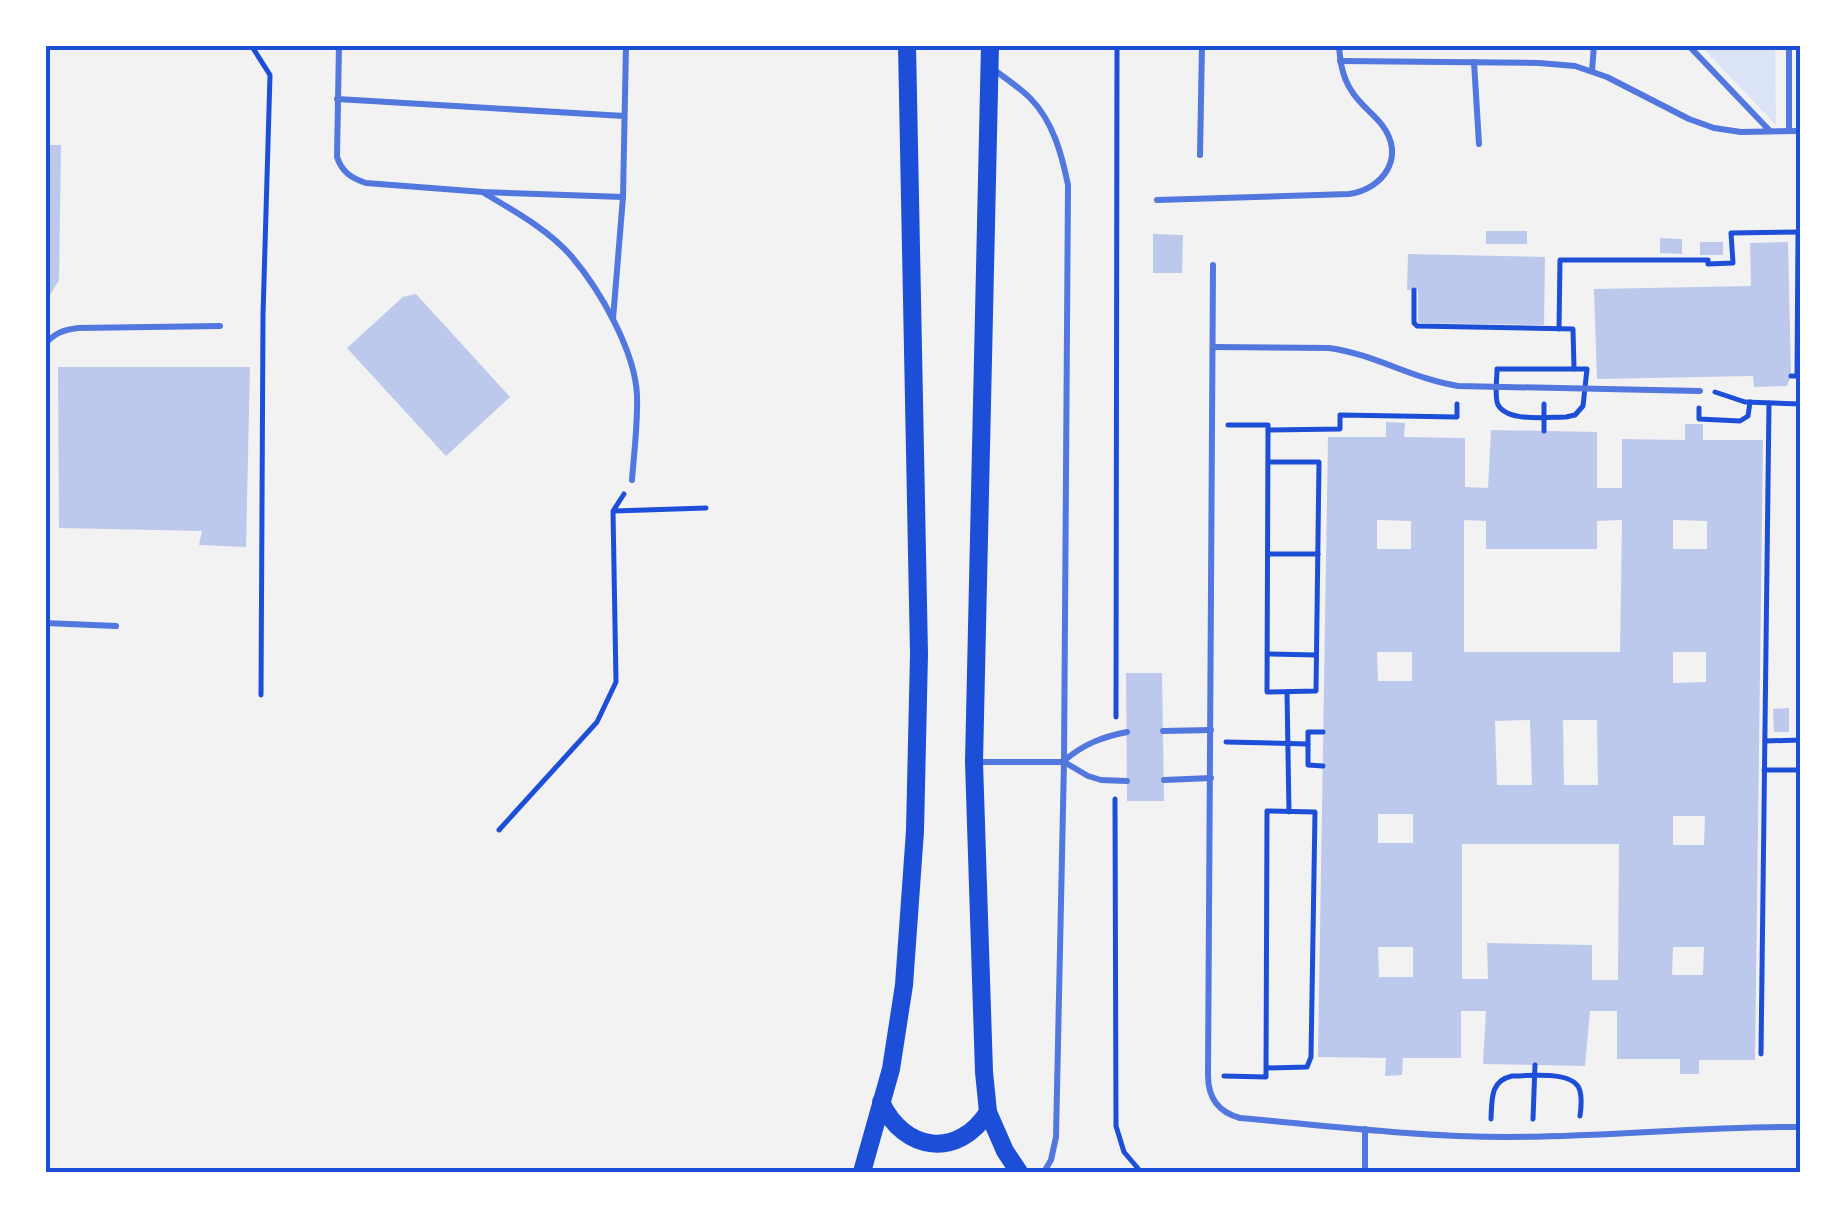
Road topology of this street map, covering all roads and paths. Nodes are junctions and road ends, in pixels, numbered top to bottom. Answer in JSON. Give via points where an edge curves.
{"nodes":[{"id":1,"x":251,"y":45,"type":"edge"},
{"id":2,"x":626,"y":45,"type":"edge"},
{"id":3,"x":908,"y":45,"type":"edge"},
{"id":4,"x":990,"y":45,"type":"edge"},
{"id":5,"x":1117,"y":45,"type":"edge"},
{"id":6,"x":1202,"y":45,"type":"edge"},
{"id":7,"x":1340,"y":45,"type":"edge"},
{"id":8,"x":1594,"y":45,"type":"edge"},
{"id":9,"x":1688,"y":45,"type":"edge"},
{"id":10,"x":1789,"y":45,"type":"edge"},
{"id":11,"x":337,"y":48,"type":"edge"},
{"id":12,"x":1340,"y":61,"type":"junction"},
{"id":13,"x":1474,"y":62,"type":"junction"},
{"id":14,"x":988,"y":65,"type":"junction"},
{"id":15,"x":1592,"y":71,"type":"junction"},
{"id":16,"x":337,"y":99,"type":"junction"},
{"id":17,"x":624,"y":116,"type":"junction"},
{"id":18,"x":1789,"y":131,"type":"junction"},
{"id":19,"x":1800,"y":131,"type":"edge"},
{"id":20,"x":1771,"y":132,"type":"junction"},
{"id":21,"x":1479,"y":144,"type":"dead end"},
{"id":22,"x":1200,"y":155,"type":"dead end"},
{"id":23,"x":483,"y":192,"type":"junction"},
{"id":24,"x":622,"y":197,"type":"junction"},
{"id":25,"x":1157,"y":200,"type":"dead end"},
{"id":26,"x":1799,"y":232,"type":"edge"},
{"id":27,"x":1213,"y":265,"type":"dead end"},
{"id":28,"x":1414,"y":290,"type":"dead end"},
{"id":29,"x":1789,"y":315,"type":"dead end"},
{"id":30,"x":1798,"y":315,"type":"edge"},
{"id":31,"x":612,"y":320,"type":"junction"},
{"id":32,"x":220,"y":326,"type":"dead end"},
{"id":33,"x":1559,"y":329,"type":"junction"},
{"id":34,"x":1794,"y":334,"type":"edge"},
{"id":35,"x":45,"y":344,"type":"edge"},
{"id":36,"x":1213,"y":347,"type":"junction"},
{"id":37,"x":1574,"y":369,"type":"dead end"},
{"id":38,"x":1791,"y":376,"type":"dead end"},
{"id":39,"x":1458,"y":386,"type":"junction"},
{"id":40,"x":1700,"y":391,"type":"junction"},
{"id":41,"x":1497,"y":400,"type":"dead end"},
{"id":42,"x":1585,"y":402,"type":"dead end"},
{"id":43,"x":1750,"y":402,"type":"junction"},
{"id":44,"x":1769,"y":403,"type":"junction"},
{"id":45,"x":1800,"y":404,"type":"edge"},
{"id":46,"x":1544,"y":417,"type":"junction"},
{"id":47,"x":1213,"y":424,"type":"junction"},
{"id":48,"x":1268,"y":430,"type":"junction"},
{"id":49,"x":1544,"y":431,"type":"dead end"},
{"id":50,"x":1268,"y":462,"type":"junction"},
{"id":51,"x":632,"y":480,"type":"joint"},
{"id":52,"x":706,"y":508,"type":"dead end"},
{"id":53,"x":613,"y":511,"type":"junction"},
{"id":54,"x":1268,"y":554,"type":"junction"},
{"id":55,"x":1318,"y":554,"type":"junction"},
{"id":56,"x":1800,"y":619,"type":"edge"},
{"id":57,"x":45,"y":623,"type":"edge"},
{"id":58,"x":116,"y":626,"type":"dead end"},
{"id":59,"x":1268,"y":654,"type":"junction"},
{"id":60,"x":1316,"y":656,"type":"junction"},
{"id":61,"x":1800,"y":687,"type":"edge"},
{"id":62,"x":1287,"y":692,"type":"junction"},
{"id":63,"x":261,"y":695,"type":"dead end"},
{"id":64,"x":1211,"y":730,"type":"junction"},
{"id":65,"x":1163,"y":731,"type":"dead end"},
{"id":66,"x":1126,"y":732,"type":"dead end"},
{"id":67,"x":1323,"y":732,"type":"dead end"},
{"id":68,"x":1116,"y":734,"type":"junction"},
{"id":69,"x":1800,"y":740,"type":"edge"},
{"id":70,"x":1764,"y":741,"type":"junction"},
{"id":71,"x":1211,"y":742,"type":"junction"},
{"id":72,"x":1288,"y":744,"type":"junction"},
{"id":73,"x":1308,"y":744,"type":"junction"},
{"id":74,"x":974,"y":762,"type":"junction"},
{"id":75,"x":1064,"y":762,"type":"junction"},
{"id":76,"x":1322,"y":766,"type":"dead end"},
{"id":77,"x":1764,"y":770,"type":"junction"},
{"id":78,"x":1800,"y":770,"type":"edge"},
{"id":79,"x":1211,"y":778,"type":"junction"},
{"id":80,"x":1164,"y":780,"type":"dead end"},
{"id":81,"x":1115,"y":781,"type":"junction"},
{"id":82,"x":1127,"y":782,"type":"dead end"},
{"id":83,"x":1288,"y":812,"type":"junction"},
{"id":84,"x":499,"y":830,"type":"dead end"},
{"id":85,"x":1761,"y":1054,"type":"dead end"},
{"id":86,"x":1534,"y":1065,"type":"dead end"},
{"id":87,"x":1266,"y":1068,"type":"junction"},
{"id":88,"x":1208,"y":1075,"type":"junction"},
{"id":89,"x":1534,"y":1076,"type":"junction"},
{"id":90,"x":1534,"y":1094,"type":"dead end"},
{"id":91,"x":1581,"y":1094,"type":"dead end"},
{"id":92,"x":882,"y":1102,"type":"junction"},
{"id":93,"x":988,"y":1112,"type":"junction"},
{"id":94,"x":1800,"y":1127,"type":"edge"},
{"id":95,"x":1365,"y":1129,"type":"junction"},
{"id":96,"x":1490,"y":1137,"type":"junction"},
{"id":97,"x":862,"y":1172,"type":"edge"},
{"id":98,"x":1019,"y":1172,"type":"edge"},
{"id":99,"x":1044,"y":1172,"type":"edge"},
{"id":100,"x":1142,"y":1172,"type":"edge"},
{"id":101,"x":1365,"y":1172,"type":"edge"}],
"edges":[{"from":1,"to":63,"type":"path","via":[[270,76]]},
{"from":2,"to":17,"type":"lane"},
{"from":3,"to":92,"type":"main road","via":[[918,743],[904,985]]},
{"from":4,"to":14,"type":"main road"},
{"from":5,"to":68,"type":"path"},
{"from":6,"to":22,"type":"lane"},
{"from":7,"to":12,"type":"lane"},
{"from":8,"to":15,"type":"lane"},
{"from":9,"to":20,"type":"lane"},
{"from":10,"to":18,"type":"lane"},
{"from":11,"to":16,"type":"lane"},
{"from":12,"to":13,"type":"lane"},
{"from":12,"to":25,"type":"lane","via":[[1352,92],[1382,124],[1391,146],[1388,169],[1372,187],[1349,194]]},
{"from":13,"to":15,"type":"lane","via":[[1557,63]]},
{"from":13,"to":21,"type":"lane"},
{"from":14,"to":74,"type":"main road"},
{"from":14,"to":75,"type":"lane","via":[[1045,118],[1068,185]]},
{"from":15,"to":20,"type":"lane","via":[[1701,124]]},
{"from":16,"to":17,"type":"lane"},
{"from":16,"to":23,"type":"lane","via":[[336,157],[354,179]]},
{"from":17,"to":24,"type":"lane"},
{"from":18,"to":19,"type":"lane"},
{"from":18,"to":20,"type":"lane"},
{"from":23,"to":24,"type":"lane"},
{"from":23,"to":31,"type":"lane","via":[[571,255]]},
{"from":24,"to":31,"type":"lane"},
{"from":26,"to":30,"type":"path"},
{"from":26,"to":33,"type":"path","via":[[1731,233],[1733,263],[1560,260]]},
{"from":27,"to":36,"type":"lane"},
{"from":28,"to":33,"type":"path","via":[[1417,326]]},
{"from":29,"to":30,"type":"path"},
{"from":30,"to":34,"type":"path"},
{"from":31,"to":51,"type":"lane","via":[[637,394]]},
{"from":32,"to":35,"type":"lane","via":[[65,329]]},
{"from":33,"to":37,"type":"path","via":[[1573,329]]},
{"from":34,"to":38,"type":"path","via":[[1797,376]]},
{"from":36,"to":39,"type":"lane","via":[[1344,350]]},
{"from":36,"to":47,"type":"lane"},
{"from":39,"to":40,"type":"lane"},
{"from":39,"to":48,"type":"path","via":[[1457,417],[1340,415],[1340,429]]},
{"from":40,"to":43,"type":"path"},
{"from":40,"to":43,"type":"path","via":[[1699,420],[1744,421]]},
{"from":41,"to":46,"type":"path","via":[[1512,416]]},
{"from":42,"to":46,"type":"path","via":[[1570,416]]},
{"from":43,"to":44,"type":"path"},
{"from":44,"to":45,"type":"path"},
{"from":44,"to":70,"type":"path"},
{"from":46,"to":49,"type":"path"},
{"from":47,"to":48,"type":"path","via":[[1268,424]]},
{"from":47,"to":64,"type":"lane"},
{"from":48,"to":50,"type":"path"},
{"from":50,"to":54,"type":"path"},
{"from":50,"to":55,"type":"path","via":[[1320,462]]},
{"from":51,"to":53,"type":"path"},
{"from":52,"to":53,"type":"path"},
{"from":53,"to":84,"type":"path","via":[[616,682],[598,722]]},
{"from":54,"to":55,"type":"path"},
{"from":54,"to":59,"type":"path"},
{"from":55,"to":60,"type":"path"},
{"from":56,"to":61,"type":"path"},
{"from":57,"to":58,"type":"lane"},
{"from":59,"to":60,"type":"path"},
{"from":59,"to":62,"type":"path","via":[[1267,692]]},
{"from":60,"to":62,"type":"path","via":[[1316,691]]},
{"from":62,"to":72,"type":"path"},
{"from":64,"to":65,"type":"lane"},
{"from":64,"to":71,"type":"lane"},
{"from":66,"to":68,"type":"lane"},
{"from":67,"to":73,"type":"path","via":[[1308,732]]},
{"from":68,"to":75,"type":"lane"},
{"from":69,"to":70,"type":"path"},
{"from":70,"to":77,"type":"path"},
{"from":71,"to":72,"type":"path"},
{"from":71,"to":79,"type":"lane"},
{"from":72,"to":73,"type":"path"},
{"from":72,"to":83,"type":"path"},
{"from":73,"to":76,"type":"path","via":[[1308,765]]},
{"from":74,"to":75,"type":"lane"},
{"from":74,"to":93,"type":"main road"},
{"from":75,"to":81,"type":"lane"},
{"from":75,"to":99,"type":"lane","via":[[1056,1136]]},
{"from":77,"to":78,"type":"path"},
{"from":77,"to":85,"type":"path"},
{"from":79,"to":80,"type":"lane"},
{"from":79,"to":88,"type":"lane"},
{"from":81,"to":82,"type":"lane"},
{"from":81,"to":100,"type":"path","via":[[1116,1126],[1124,1152]]},
{"from":83,"to":87,"type":"path","via":[[1267,811]]},
{"from":83,"to":87,"type":"path","via":[[1315,812],[1312,1057],[1306,1067]]},
{"from":86,"to":89,"type":"path"},
{"from":87,"to":88,"type":"path","via":[[1266,1077]]},
{"from":88,"to":95,"type":"lane","via":[[1215,1104],[1231,1115]]},
{"from":89,"to":90,"type":"path"},
{"from":89,"to":91,"type":"path","via":[[1566,1078]]},
{"from":89,"to":96,"type":"path","via":[[1508,1076],[1494,1087]]},
{"from":92,"to":93,"type":"main road","via":[[895,1126],[932,1144],[959,1140]]},
{"from":92,"to":97,"type":"main road"},
{"from":93,"to":98,"type":"main road"},
{"from":94,"to":96,"type":"lane"},
{"from":95,"to":96,"type":"lane"},
{"from":95,"to":101,"type":"lane"}]}
